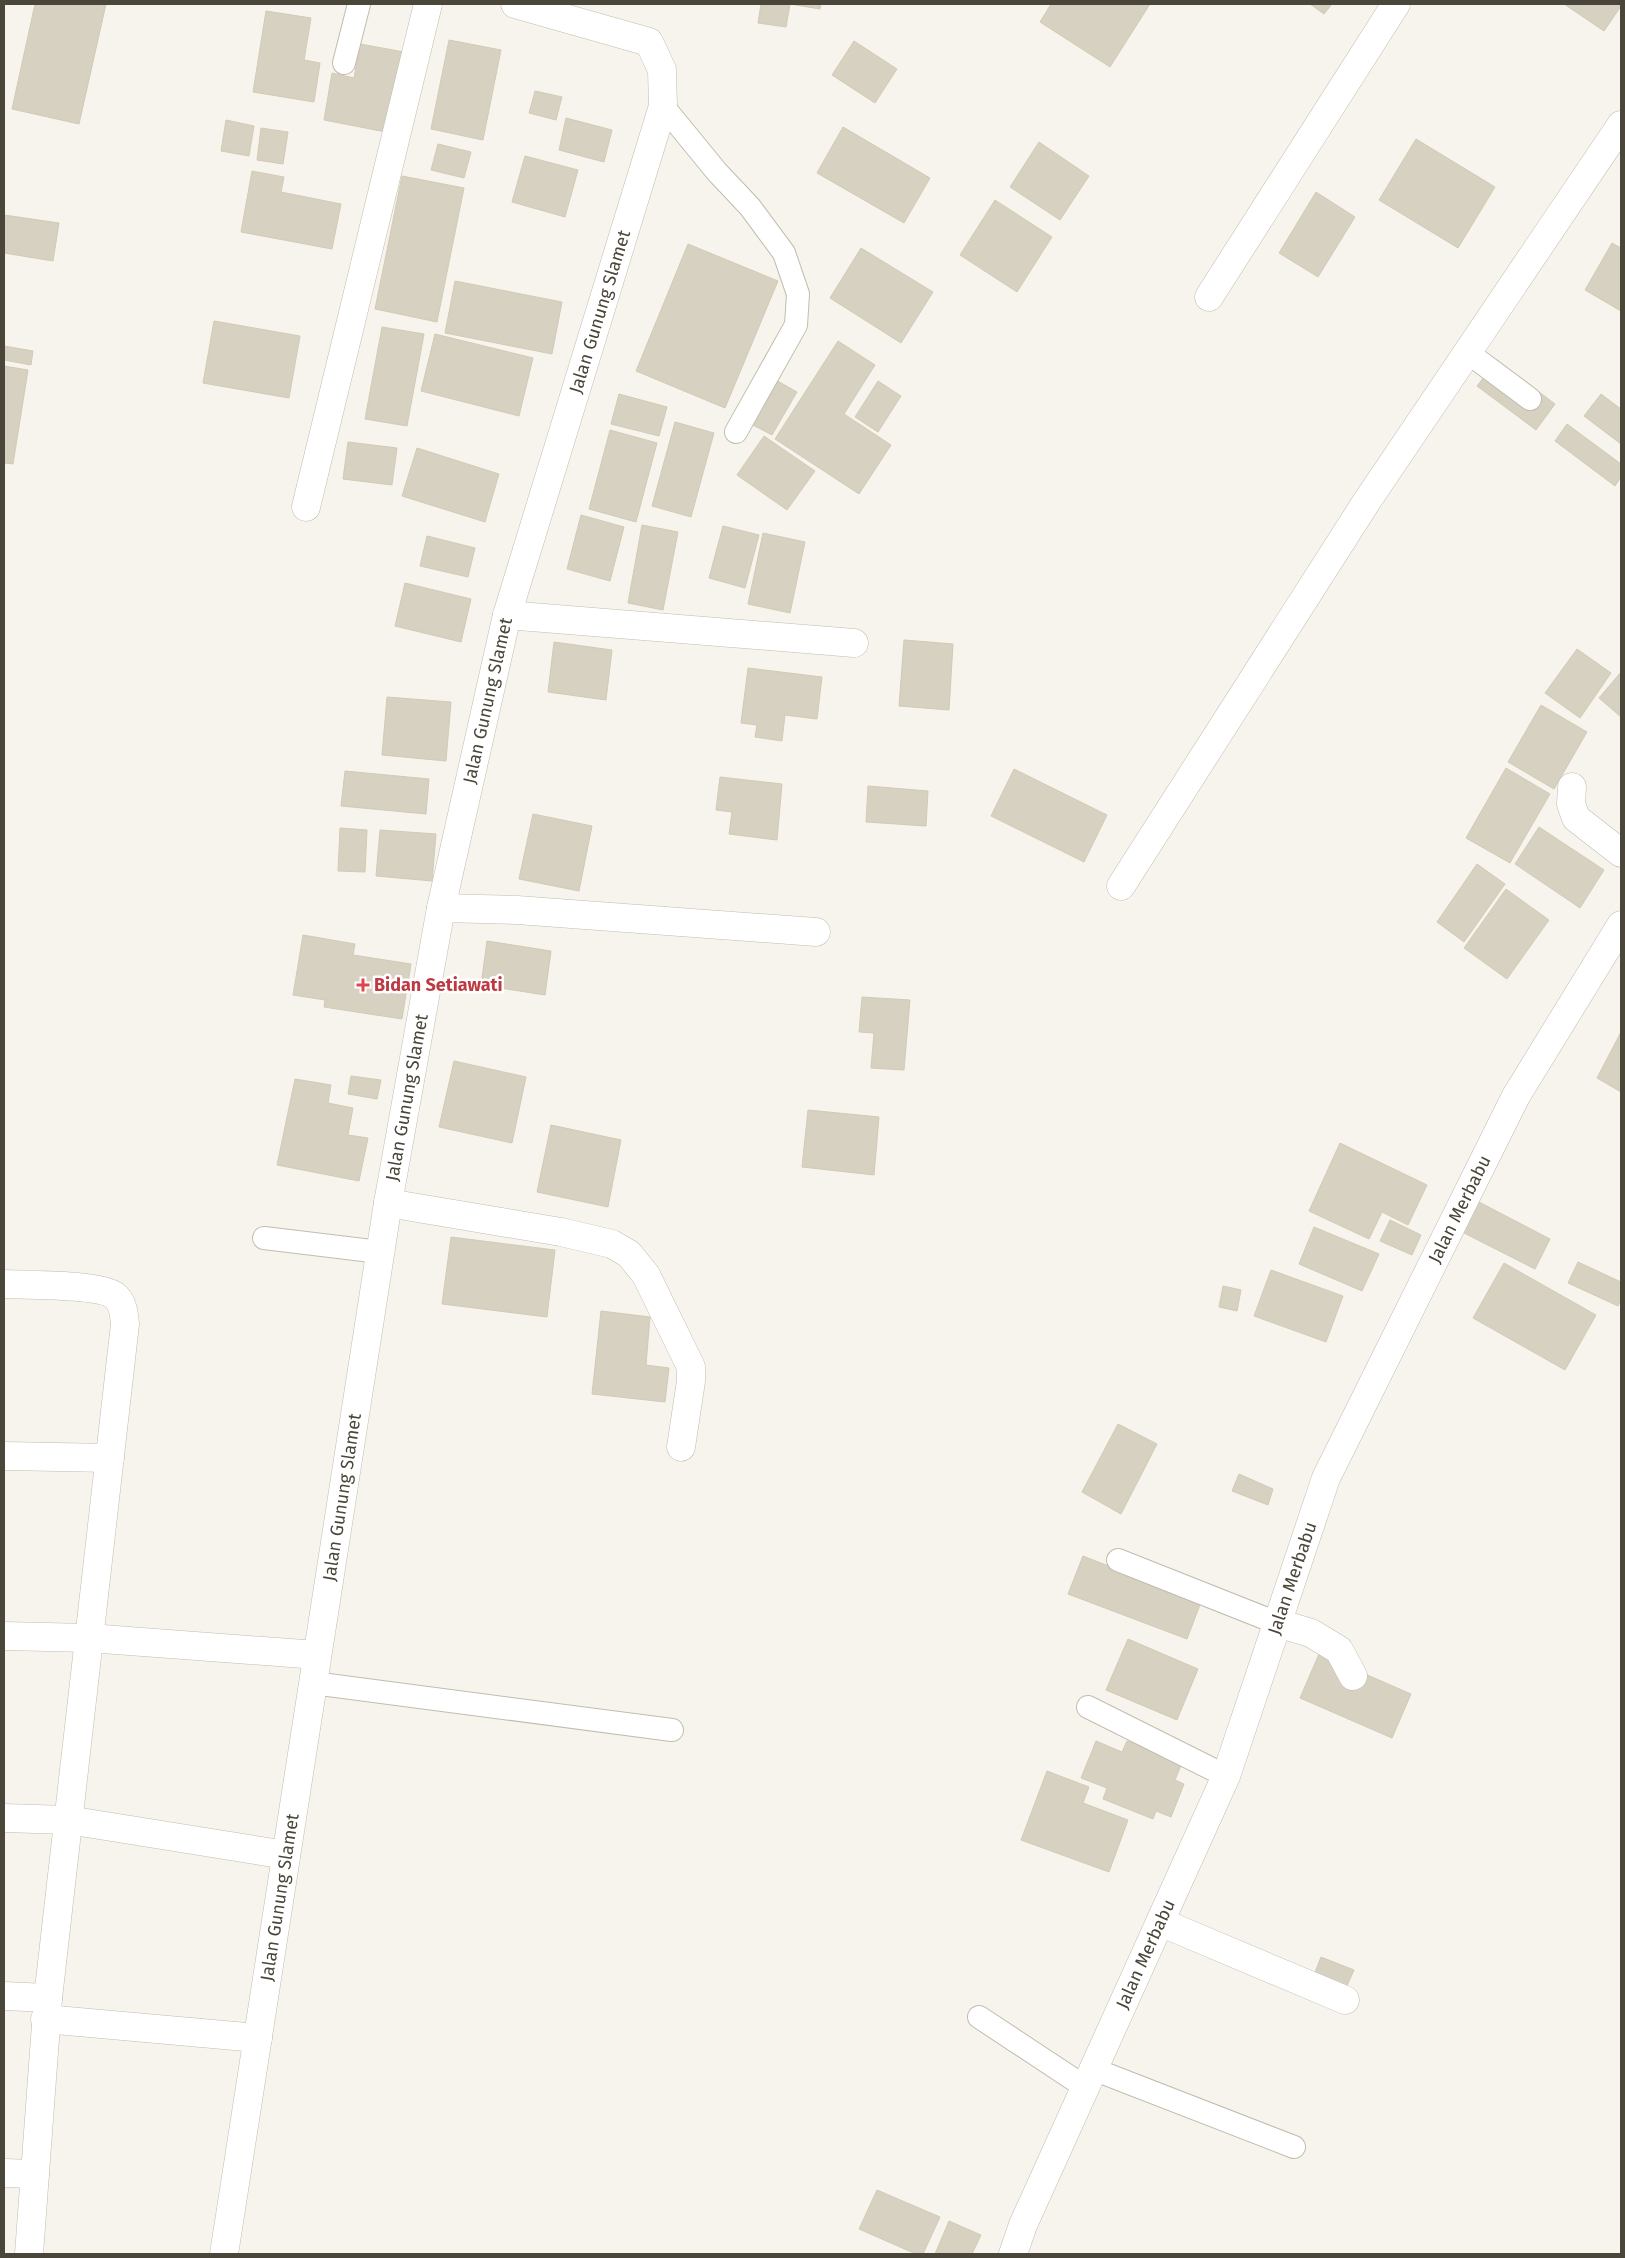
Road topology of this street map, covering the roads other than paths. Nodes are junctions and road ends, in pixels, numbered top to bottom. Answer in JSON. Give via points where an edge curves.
{"nodes":[{"id":1,"x":359,"y":4,"type":"edge"},
{"id":2,"x":428,"y":4,"type":"edge"},
{"id":3,"x":514,"y":4,"type":"edge"},
{"id":4,"x":1396,"y":4,"type":"edge"},
{"id":5,"x":344,"y":62,"type":"dead end"},
{"id":6,"x":663,"y":106,"type":"junction"},
{"id":7,"x":1620,"y":129,"type":"edge"},
{"id":8,"x":1209,"y":297,"type":"dead end"},
{"id":9,"x":1467,"y":352,"type":"junction"},
{"id":10,"x":1530,"y":400,"type":"dead end"},
{"id":11,"x":736,"y":432,"type":"dead end"},
{"id":12,"x":306,"y":507,"type":"dead end"},
{"id":13,"x":507,"y":615,"type":"junction"},
{"id":14,"x":854,"y":643,"type":"dead end"},
{"id":15,"x":1572,"y":786,"type":"dead end"},
{"id":16,"x":1621,"y":853,"type":"edge"},
{"id":17,"x":1121,"y":886,"type":"dead end"},
{"id":18,"x":441,"y":908,"type":"junction"},
{"id":19,"x":1621,"y":925,"type":"edge"},
{"id":20,"x":816,"y":932,"type":"dead end"},
{"id":21,"x":388,"y":1203,"type":"junction"},
{"id":22,"x":264,"y":1238,"type":"dead end"},
{"id":23,"x":380,"y":1252,"type":"junction"},
{"id":24,"x":4,"y":1284,"type":"edge"},
{"id":25,"x":681,"y":1447,"type":"dead end"},
{"id":26,"x":4,"y":1456,"type":"edge"},
{"id":27,"x":110,"y":1458,"type":"junction"},
{"id":28,"x":1118,"y":1560,"type":"dead end"},
{"id":29,"x":1277,"y":1623,"type":"junction"},
{"id":30,"x":4,"y":1636,"type":"edge"},
{"id":31,"x":89,"y":1638,"type":"junction"},
{"id":32,"x":317,"y":1655,"type":"junction"},
{"id":33,"x":1353,"y":1676,"type":"dead end"},
{"id":34,"x":313,"y":1683,"type":"junction"},
{"id":35,"x":1088,"y":1707,"type":"dead end"},
{"id":36,"x":672,"y":1730,"type":"dead end"},
{"id":37,"x":1226,"y":1776,"type":"junction"},
{"id":38,"x":4,"y":1818,"type":"edge"},
{"id":39,"x":68,"y":1820,"type":"junction"},
{"id":40,"x":286,"y":1855,"type":"junction"},
{"id":41,"x":1160,"y":1922,"type":"junction"},
{"id":42,"x":4,"y":1996,"type":"edge"},
{"id":43,"x":1345,"y":2000,"type":"dead end"},
{"id":44,"x":46,"y":2009,"type":"junction"},
{"id":45,"x":979,"y":2017,"type":"dead end"},
{"id":46,"x":258,"y":2038,"type":"junction"},
{"id":47,"x":1090,"y":2078,"type":"junction"},
{"id":48,"x":1294,"y":2148,"type":"dead end"},
{"id":49,"x":4,"y":2173,"type":"edge"},
{"id":50,"x":35,"y":2174,"type":"junction"},
{"id":51,"x":29,"y":2254,"type":"edge"},
{"id":52,"x":224,"y":2254,"type":"edge"},
{"id":53,"x":1013,"y":2254,"type":"edge"}],
"edges":[{"from":1,"to":5,"type":"lane"},
{"from":2,"to":12,"type":"street"},
{"from":3,"to":6,"type":"street","name":"Jalan Gunung Slamet","via":[[649,42],[662,70]]},
{"from":4,"to":8,"type":"street"},
{"from":6,"to":11,"type":"lane","via":[[750,207],[784,253],[798,294],[796,325]]},
{"from":6,"to":13,"type":"street","name":"Jalan Gunung Slamet"},
{"from":7,"to":9,"type":"street"},
{"from":9,"to":10,"type":"lane"},
{"from":9,"to":17,"type":"street","via":[[1367,501]]},
{"from":13,"to":14,"type":"street"},
{"from":13,"to":18,"type":"street","name":"Jalan Gunung Slamet"},
{"from":15,"to":16,"type":"street","via":[[1570,804],[1576,818]]},
{"from":18,"to":20,"type":"street","via":[[517,910]]},
{"from":18,"to":21,"type":"street","name":"Jalan Gunung Slamet"},
{"from":19,"to":29,"type":"street","name":"Jalan Merbabu","via":[[1516,1096],[1326,1478]]},
{"from":21,"to":23,"type":"street","name":"Jalan Gunung Slamet"},
{"from":21,"to":25,"type":"street","via":[[561,1232],[612,1244],[629,1254],[646,1275],[691,1367]]},
{"from":22,"to":23,"type":"lane"},
{"from":23,"to":32,"type":"street","name":"Jalan Gunung Slamet"},
{"from":24,"to":27,"type":"street","via":[[99,1289],[115,1296],[122,1306],[125,1324]]},
{"from":26,"to":27,"type":"street"},
{"from":27,"to":31,"type":"street"},
{"from":28,"to":29,"type":"lane"},
{"from":29,"to":33,"type":"street","via":[[1311,1633],[1339,1650]]},
{"from":29,"to":37,"type":"street","name":"Jalan Merbabu"},
{"from":30,"to":31,"type":"street"},
{"from":31,"to":32,"type":"street"},
{"from":31,"to":39,"type":"street"},
{"from":32,"to":34,"type":"street","name":"Jalan Gunung Slamet"},
{"from":34,"to":36,"type":"lane"},
{"from":34,"to":40,"type":"street","name":"Jalan Gunung Slamet"},
{"from":35,"to":37,"type":"lane"},
{"from":37,"to":41,"type":"street","name":"Jalan Merbabu"},
{"from":38,"to":39,"type":"street"},
{"from":39,"to":40,"type":"street"},
{"from":39,"to":44,"type":"street"},
{"from":40,"to":46,"type":"street","name":"Jalan Gunung Slamet"},
{"from":41,"to":43,"type":"street"},
{"from":41,"to":47,"type":"street","name":"Jalan Merbabu"},
{"from":42,"to":44,"type":"street"},
{"from":44,"to":46,"type":"street"},
{"from":44,"to":50,"type":"street"},
{"from":45,"to":47,"type":"lane"},
{"from":46,"to":52,"type":"street","name":"Jalan Gunung Slamet"},
{"from":47,"to":48,"type":"lane"},
{"from":47,"to":53,"type":"street","name":"Jalan Merbabu"},
{"from":49,"to":50,"type":"street"},
{"from":50,"to":51,"type":"street"}]}
